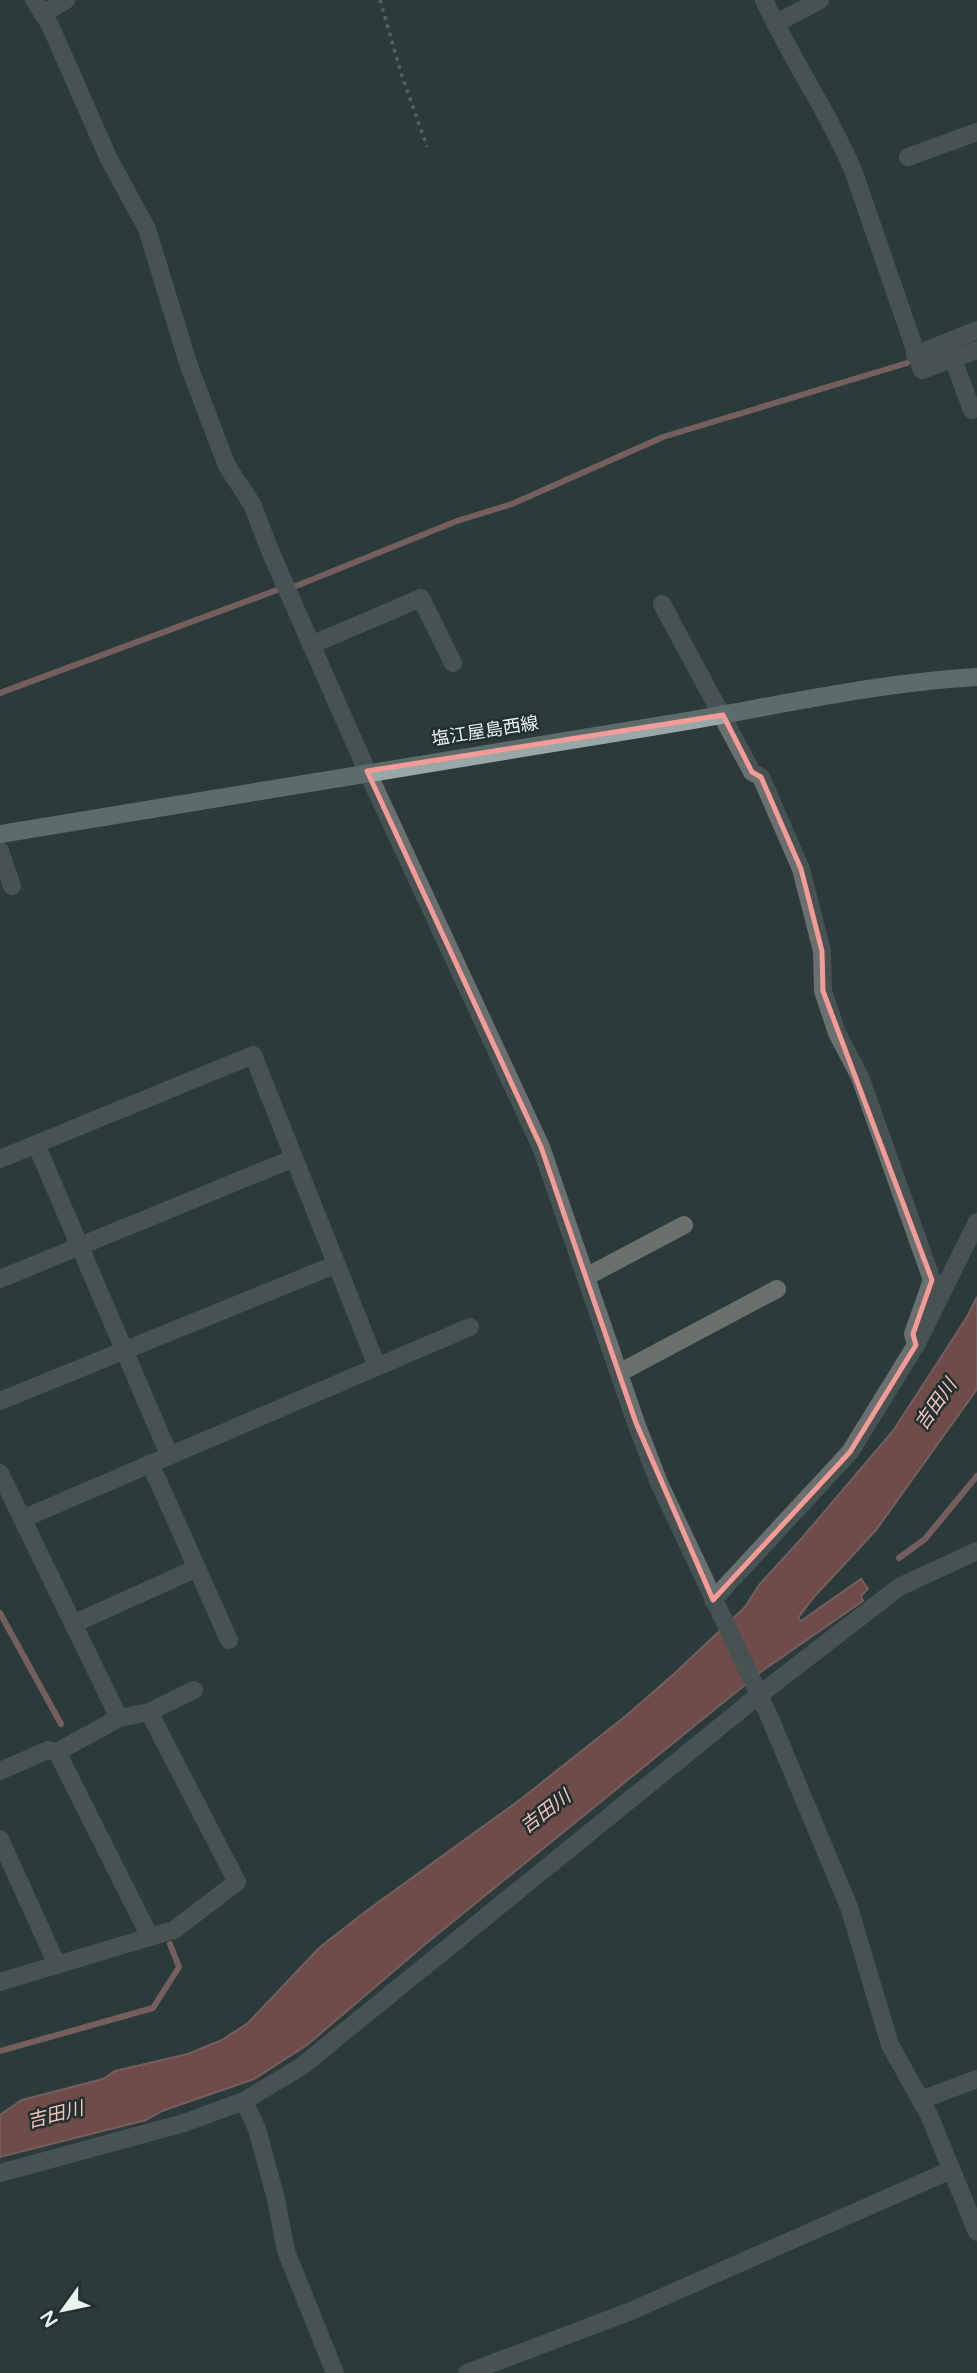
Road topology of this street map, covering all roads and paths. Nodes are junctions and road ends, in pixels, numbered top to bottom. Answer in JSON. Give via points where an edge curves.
{"nodes":[{"id":1,"x":66,"y":0,"type":"edge"},
{"id":2,"x":380,"y":0,"type":"edge"},
{"id":3,"x":764,"y":0,"type":"edge"},
{"id":4,"x":820,"y":0,"type":"edge"},
{"id":5,"x":38,"y":7,"type":"edge"},
{"id":6,"x":775,"y":24,"type":"junction"},
{"id":7,"x":977,"y":132,"type":"edge"},
{"id":8,"x":427,"y":146,"type":"dead end"},
{"id":9,"x":908,"y":157,"type":"dead end"},
{"id":10,"x":977,"y":330,"type":"edge"},
{"id":11,"x":977,"y":350,"type":"edge"},
{"id":12,"x":915,"y":355,"type":"junction"},
{"id":13,"x":953,"y":359,"type":"junction"},
{"id":14,"x":972,"y":410,"type":"dead end"},
{"id":15,"x":662,"y":604,"type":"dead end"},
{"id":16,"x":312,"y":645,"type":"junction"},
{"id":17,"x":453,"y":663,"type":"dead end"},
{"id":18,"x":977,"y":677,"type":"edge"},
{"id":19,"x":723,"y":715,"type":"junction"},
{"id":20,"x":367,"y":771,"type":"junction"},
{"id":21,"x":0,"y":834,"type":"edge"},
{"id":22,"x":0,"y":851,"type":"edge"},
{"id":23,"x":12,"y":886,"type":"dead end"},
{"id":24,"x":36,"y":1144,"type":"junction"},
{"id":25,"x":0,"y":1158,"type":"edge"},
{"id":26,"x":294,"y":1158,"type":"junction"},
{"id":27,"x":977,"y":1222,"type":"edge"},
{"id":28,"x":684,"y":1225,"type":"dead end"},
{"id":29,"x":79,"y":1247,"type":"junction"},
{"id":30,"x":337,"y":1264,"type":"junction"},
{"id":31,"x":586,"y":1277,"type":"junction"},
{"id":32,"x":0,"y":1279,"type":"edge"},
{"id":33,"x":777,"y":1289,"type":"dead end"},
{"id":34,"x":471,"y":1327,"type":"dead end"},
{"id":35,"x":916,"y":1345,"type":"junction"},
{"id":36,"x":125,"y":1350,"type":"junction"},
{"id":37,"x":377,"y":1366,"type":"junction"},
{"id":38,"x":619,"y":1373,"type":"junction"},
{"id":39,"x":0,"y":1401,"type":"edge"},
{"id":40,"x":169,"y":1455,"type":"junction"},
{"id":41,"x":150,"y":1463,"type":"junction"},
{"id":42,"x":0,"y":1473,"type":"edge"},
{"id":43,"x":22,"y":1519,"type":"junction"},
{"id":44,"x":977,"y":1552,"type":"edge"},
{"id":45,"x":197,"y":1569,"type":"junction"},
{"id":46,"x":717,"y":1607,"type":"junction"},
{"id":47,"x":73,"y":1624,"type":"junction"},
{"id":48,"x":229,"y":1640,"type":"dead end"},
{"id":49,"x":194,"y":1690,"type":"dead end"},
{"id":50,"x":757,"y":1690,"type":"junction"},
{"id":51,"x":149,"y":1712,"type":"junction"},
{"id":52,"x":119,"y":1718,"type":"junction"},
{"id":53,"x":57,"y":1752,"type":"junction"},
{"id":54,"x":0,"y":1771,"type":"edge"},
{"id":55,"x":0,"y":1839,"type":"edge"},
{"id":56,"x":150,"y":1937,"type":"junction"},
{"id":57,"x":57,"y":1965,"type":"junction"},
{"id":58,"x":0,"y":1982,"type":"edge"},
{"id":59,"x":977,"y":2079,"type":"edge"},
{"id":60,"x":921,"y":2100,"type":"junction"},
{"id":61,"x":244,"y":2101,"type":"junction"},
{"id":62,"x":951,"y":2170,"type":"junction"},
{"id":63,"x":0,"y":2173,"type":"edge"},
{"id":64,"x":977,"y":2232,"type":"edge"},
{"id":65,"x":335,"y":2373,"type":"edge"},
{"id":66,"x":467,"y":2373,"type":"edge"}],
"edges":[{"from":1,"to":5,"type":"street"},
{"from":2,"to":8,"type":"path"},
{"from":3,"to":6,"type":"street"},
{"from":4,"to":6,"type":"street"},
{"from":5,"to":16,"type":"street","via":[[147,229],[189,366],[227,466],[252,504]]},
{"from":6,"to":12,"type":"street","via":[[855,173]]},
{"from":7,"to":9,"type":"street"},
{"from":10,"to":12,"type":"street"},
{"from":11,"to":13,"type":"street"},
{"from":12,"to":13,"type":"street","via":[[922,370]]},
{"from":13,"to":14,"type":"street"},
{"from":15,"to":19,"type":"street"},
{"from":16,"to":17,"type":"street","via":[[421,598]]},
{"from":16,"to":20,"type":"street"},
{"from":18,"to":19,"type":"main road","name":"塩江屋島西線","via":[[872,688]]},
{"from":19,"to":20,"type":"main road","name":"塩江屋島西線"},
{"from":19,"to":35,"type":"street","via":[[752,772],[761,777],[801,869],[822,951],[822,991],[860,1077],[932,1280],[913,1334]]},
{"from":20,"to":21,"type":"main road","name":"塩江屋島西線"},
{"from":20,"to":31,"type":"street","via":[[541,1147]]},
{"from":22,"to":23,"type":"street"},
{"from":24,"to":25,"type":"street"},
{"from":24,"to":26,"type":"street","via":[[253,1055]]},
{"from":24,"to":29,"type":"street"},
{"from":26,"to":29,"type":"street"},
{"from":26,"to":30,"type":"street"},
{"from":27,"to":35,"type":"street"},
{"from":28,"to":31,"type":"street"},
{"from":29,"to":32,"type":"street"},
{"from":29,"to":36,"type":"street"},
{"from":30,"to":36,"type":"street"},
{"from":30,"to":37,"type":"street"},
{"from":31,"to":38,"type":"street"},
{"from":33,"to":38,"type":"street"},
{"from":34,"to":37,"type":"street"},
{"from":35,"to":46,"type":"street","via":[[850,1452]]},
{"from":36,"to":39,"type":"street"},
{"from":36,"to":40,"type":"street"},
{"from":37,"to":40,"type":"street"},
{"from":38,"to":46,"type":"street","via":[[659,1483]]},
{"from":40,"to":41,"type":"street"},
{"from":41,"to":43,"type":"street"},
{"from":41,"to":45,"type":"street"},
{"from":42,"to":43,"type":"street"},
{"from":43,"to":47,"type":"street"},
{"from":44,"to":50,"type":"street","via":[[899,1587]]},
{"from":45,"to":47,"type":"street"},
{"from":45,"to":48,"type":"street"},
{"from":46,"to":50,"type":"street"},
{"from":47,"to":52,"type":"street"},
{"from":49,"to":51,"type":"street"},
{"from":50,"to":60,"type":"street","via":[[849,1907],[890,2045]]},
{"from":50,"to":61,"type":"street","via":[[302,2066]]},
{"from":51,"to":52,"type":"street"},
{"from":51,"to":56,"type":"street","via":[[237,1881],[174,1930]]},
{"from":52,"to":53,"type":"street"},
{"from":53,"to":54,"type":"street","via":[[48,1750]]},
{"from":53,"to":56,"type":"street"},
{"from":55,"to":57,"type":"street"},
{"from":56,"to":57,"type":"street"},
{"from":57,"to":58,"type":"street"},
{"from":59,"to":60,"type":"street"},
{"from":60,"to":62,"type":"street"},
{"from":61,"to":63,"type":"street","via":[[184,2123]]},
{"from":61,"to":65,"type":"street","via":[[257,2129],[286,2251]]},
{"from":62,"to":64,"type":"street"},
{"from":62,"to":66,"type":"street","via":[[631,2311]]}]}
